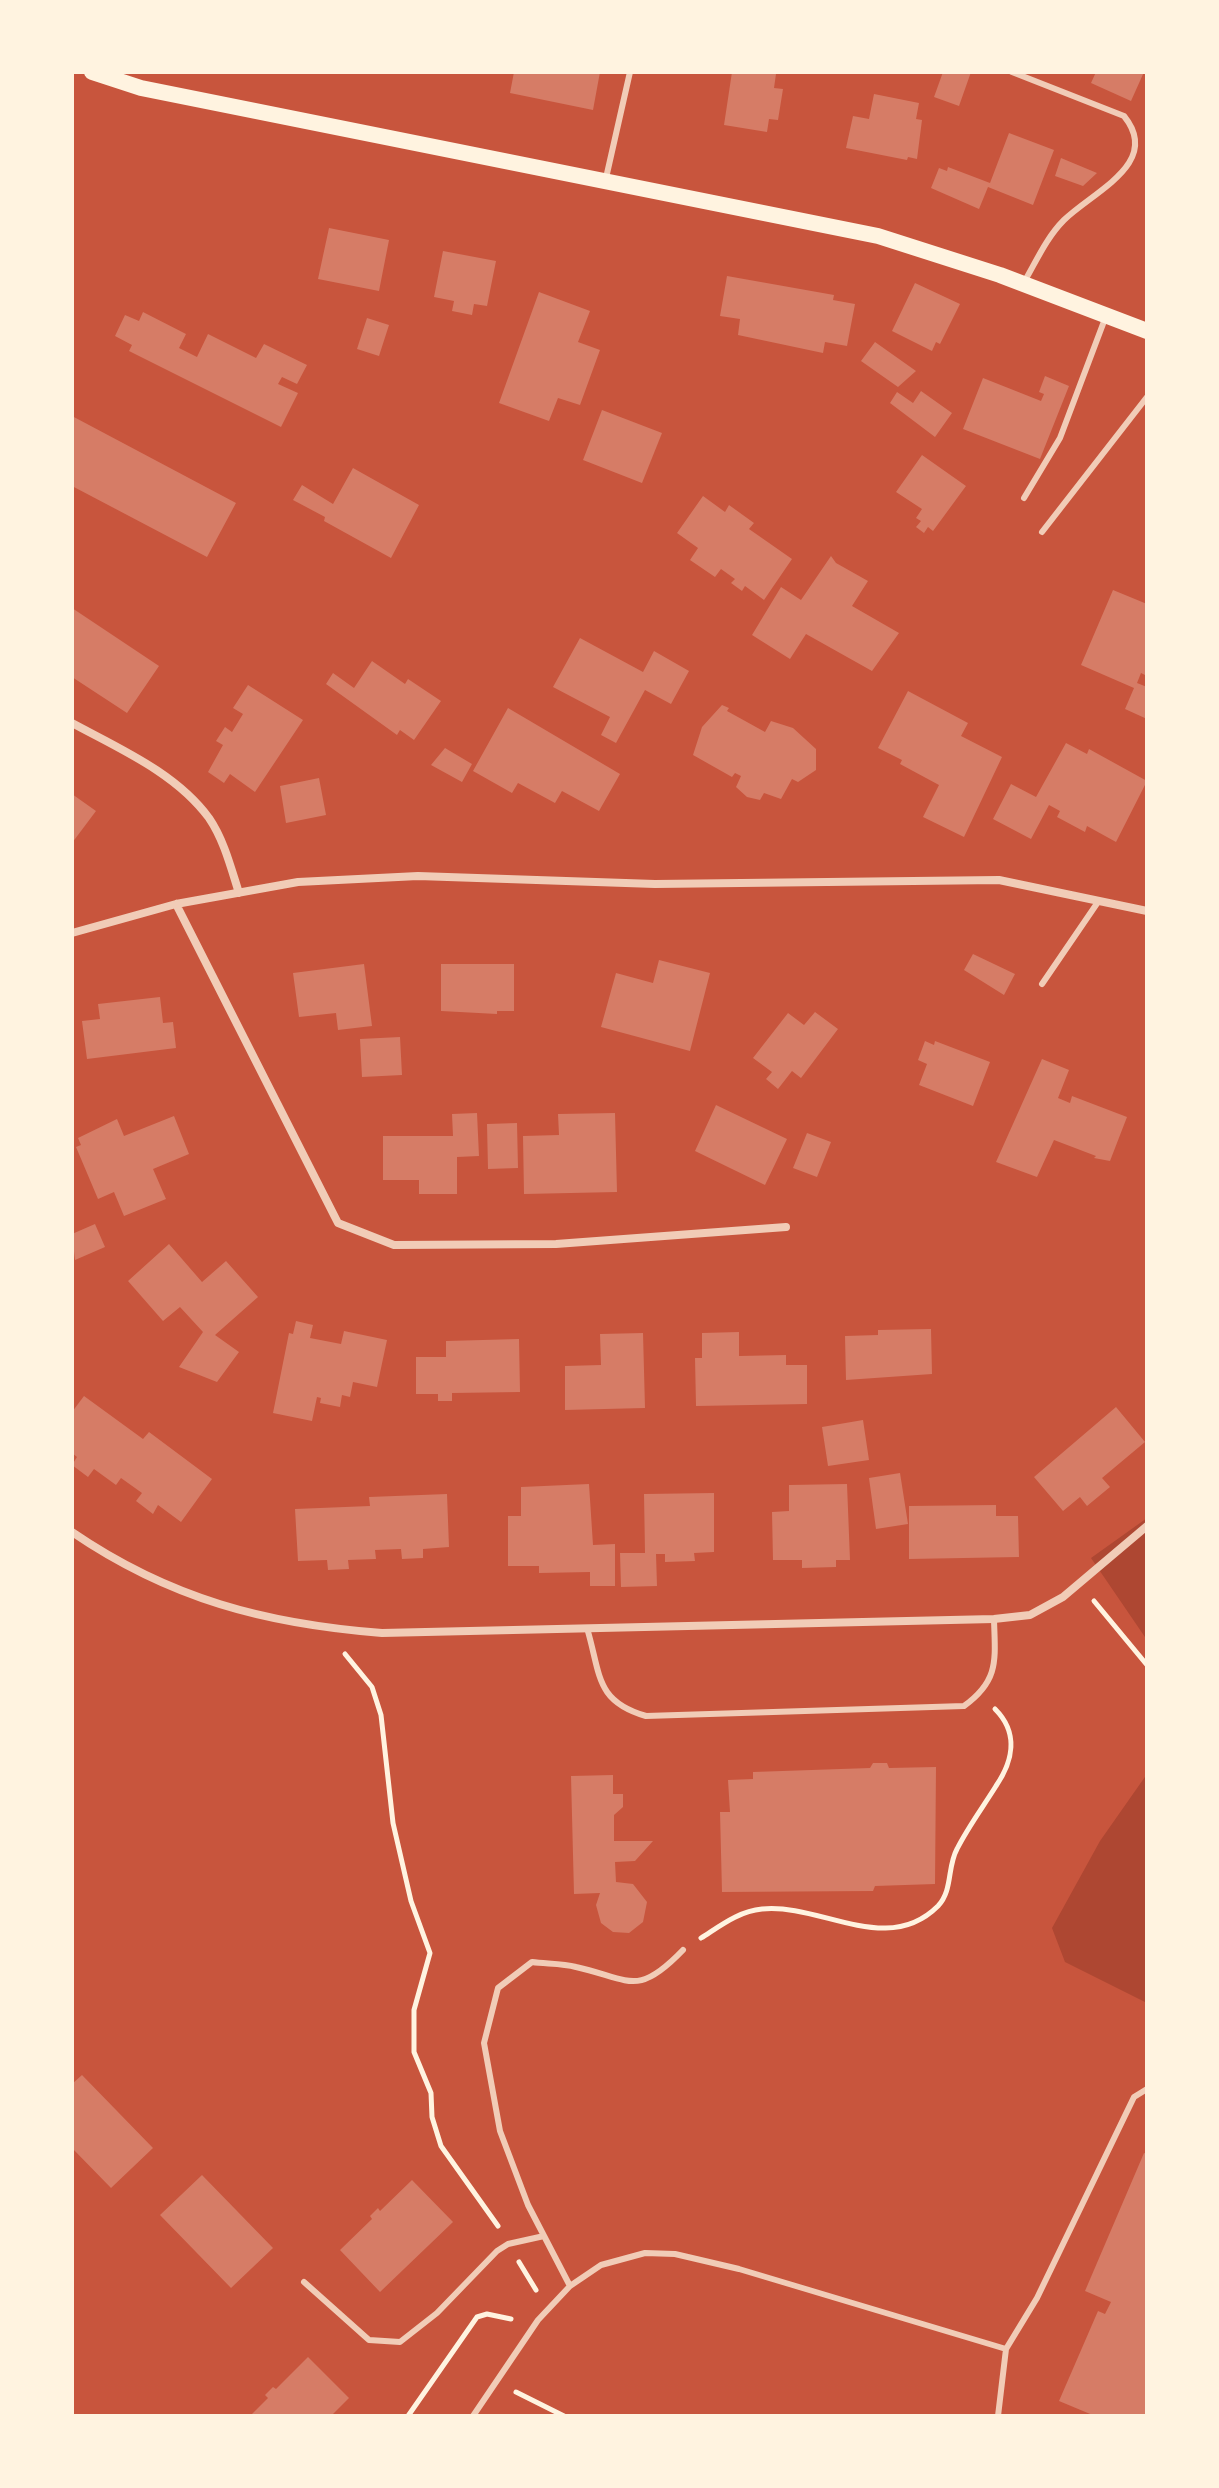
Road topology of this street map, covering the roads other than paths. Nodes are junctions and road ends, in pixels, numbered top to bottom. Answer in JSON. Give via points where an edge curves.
{"nodes":[{"id":1,"x":92,"y":72,"type":"edge"},
{"id":2,"x":630,"y":72,"type":"edge"},
{"id":3,"x":1012,"y":72,"type":"edge"},
{"id":4,"x":605,"y":179,"type":"junction"},
{"id":5,"x":1023,"y":284,"type":"junction"},
{"id":6,"x":1106,"y":316,"type":"junction"},
{"id":7,"x":1147,"y":331,"type":"edge"},
{"id":8,"x":1147,"y":397,"type":"edge"},
{"id":9,"x":1024,"y":498,"type":"dead end"},
{"id":10,"x":1042,"y":532,"type":"dead end"},
{"id":11,"x":72,"y":723,"type":"edge"},
{"id":12,"x":239,"y":893,"type":"junction"},
{"id":13,"x":1098,"y":902,"type":"junction"},
{"id":14,"x":176,"y":904,"type":"junction"},
{"id":15,"x":1147,"y":911,"type":"edge"},
{"id":16,"x":72,"y":933,"type":"edge"},
{"id":17,"x":1042,"y":984,"type":"dead end"},
{"id":18,"x":786,"y":1227,"type":"dead end"},
{"id":19,"x":1147,"y":1526,"type":"edge"},
{"id":20,"x":72,"y":1532,"type":"edge"},
{"id":21,"x":994,"y":1619,"type":"junction"},
{"id":22,"x":587,"y":1628,"type":"junction"},
{"id":23,"x":683,"y":1950,"type":"road end"},
{"id":24,"x":1147,"y":2089,"type":"edge"},
{"id":25,"x":544,"y":2236,"type":"junction"},
{"id":26,"x":304,"y":2282,"type":"dead end"},
{"id":27,"x":570,"y":2286,"type":"junction"},
{"id":28,"x":1006,"y":2349,"type":"junction"},
{"id":29,"x":473,"y":2416,"type":"edge"},
{"id":30,"x":998,"y":2416,"type":"edge"}],
"edges":[{"from":1,"to":4,"type":"main road","via":[[141,88]]},
{"from":2,"to":4,"type":"lane"},
{"from":3,"to":5,"type":"lane","via":[[1124,116],[1138,143],[1121,173],[1049,237]]},
{"from":4,"to":5,"type":"main road","via":[[878,236]]},
{"from":5,"to":6,"type":"main road"},
{"from":6,"to":7,"type":"main road"},
{"from":6,"to":9,"type":"lane","via":[[1060,438]]},
{"from":8,"to":10,"type":"lane"},
{"from":11,"to":12,"type":"street","via":[[185,791],[209,819]]},
{"from":12,"to":13,"type":"street","via":[[298,882],[418,876],[655,884],[999,880]]},
{"from":12,"to":14,"type":"street"},
{"from":13,"to":15,"type":"street"},
{"from":13,"to":17,"type":"lane"},
{"from":14,"to":16,"type":"street"},
{"from":14,"to":18,"type":"street","via":[[338,1223],[394,1245],[556,1244]]},
{"from":19,"to":21,"type":"street","via":[[1081,1585],[1030,1615]]},
{"from":20,"to":22,"type":"street","via":[[152,1581],[207,1603],[319,1628],[382,1633]]},
{"from":21,"to":22,"type":"street"},
{"from":21,"to":22,"type":"lane","via":[[995,1672],[980,1695],[964,1706],[646,1716],[620,1708],[607,1695]]},
{"from":23,"to":25,"type":"lane","via":[[662,1972],[627,1983],[575,1966],[532,1962],[498,1988],[484,2043],[500,2131]]},
{"from":24,"to":28,"type":"lane","via":[[1134,2097],[1037,2298]]},
{"from":25,"to":26,"type":"lane","via":[[497,2251],[428,2322],[400,2342],[369,2340]]},
{"from":25,"to":27,"type":"lane"},
{"from":27,"to":28,"type":"lane","via":[[601,2265],[645,2253],[675,2254]]},
{"from":27,"to":29,"type":"lane","via":[[538,2320]]},
{"from":28,"to":30,"type":"lane"}]}
